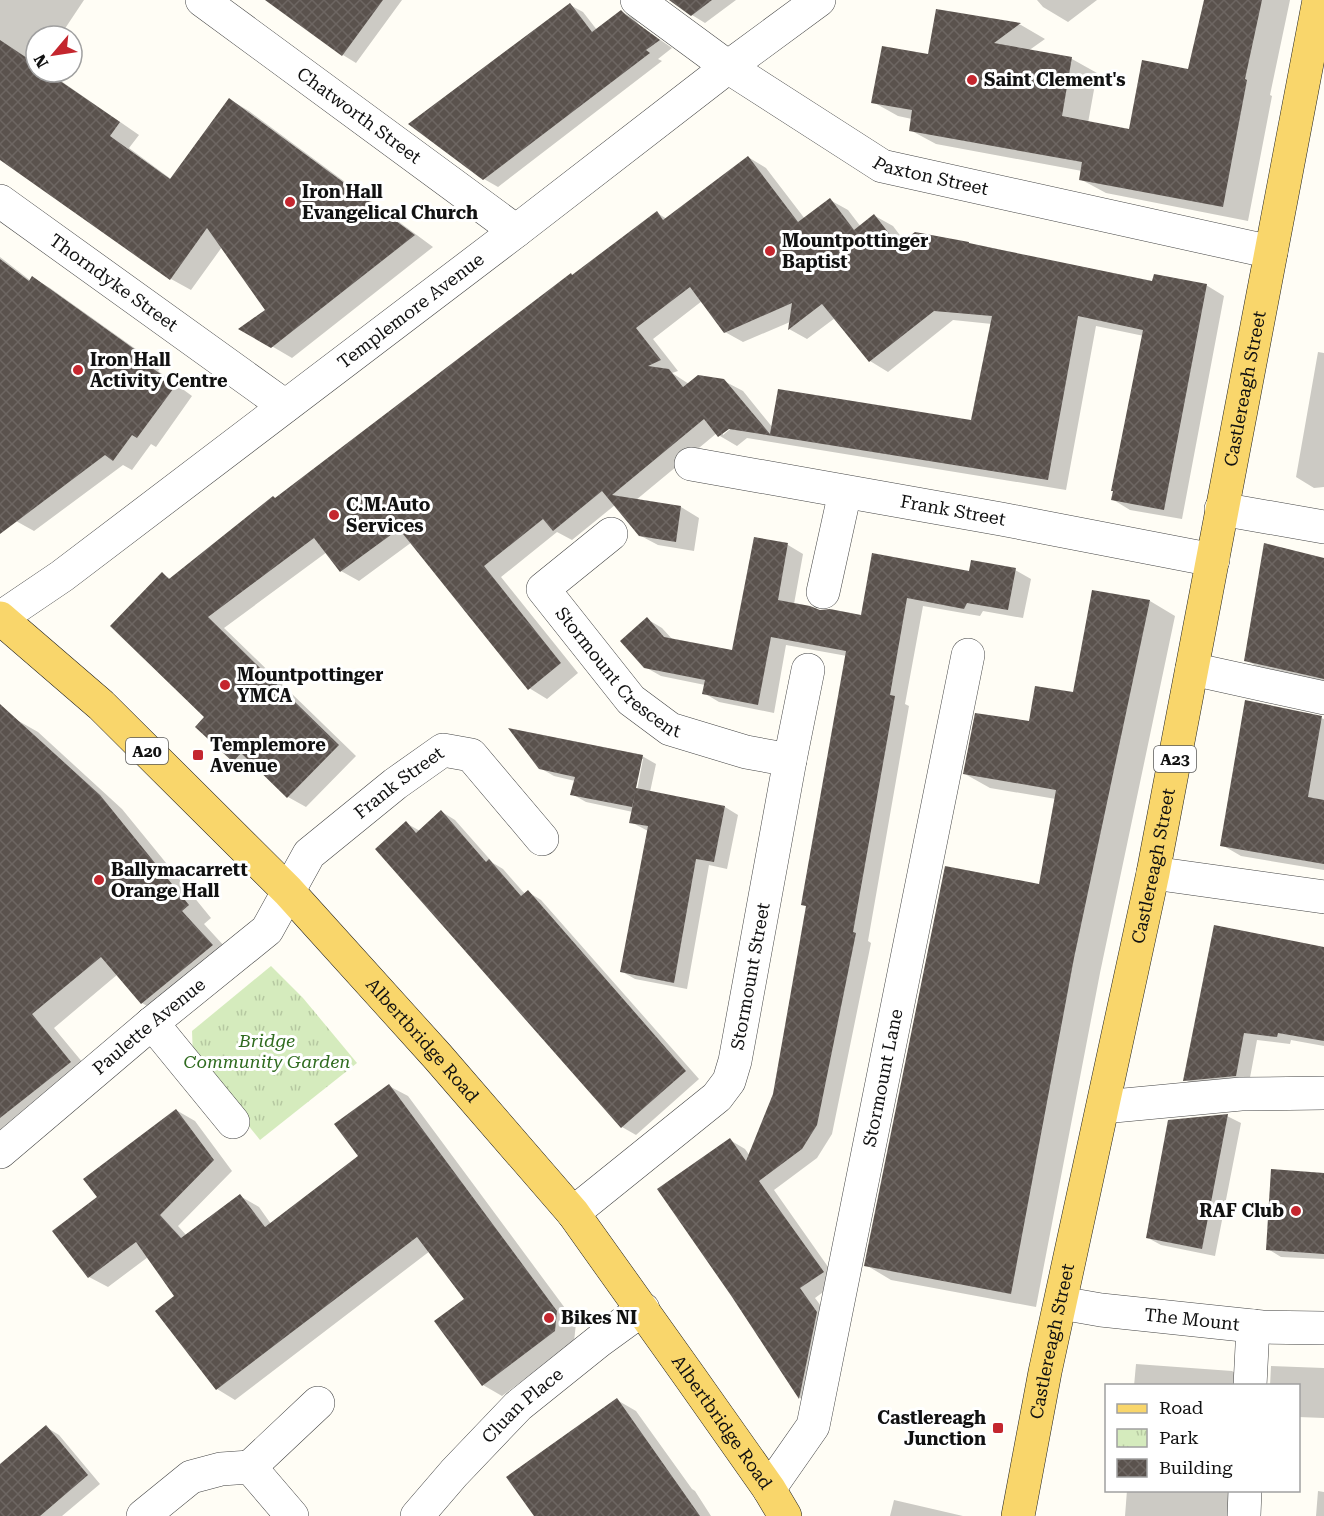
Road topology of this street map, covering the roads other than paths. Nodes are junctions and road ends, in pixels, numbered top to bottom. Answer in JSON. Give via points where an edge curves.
{"nodes":[{"id":1,"x":202,"y":0,"type":"edge"},
{"id":2,"x":637,"y":0,"type":"edge"},
{"id":3,"x":819,"y":0,"type":"edge"},
{"id":4,"x":1319,"y":0,"type":"edge"},
{"id":5,"x":729,"y":67,"type":"junction"},
{"id":6,"x":0,"y":201,"type":"edge"},
{"id":7,"x":516,"y":231,"type":"junction"},
{"id":8,"x":1271,"y":252,"type":"junction"},
{"id":9,"x":285,"y":406,"type":"junction"},
{"id":10,"x":692,"y":464,"type":"dead end"},
{"id":11,"x":845,"y":492,"type":"junction"},
{"id":12,"x":1221,"y":509,"type":"junction"},
{"id":13,"x":1324,"y":527,"type":"edge"},
{"id":14,"x":611,"y":534,"type":"dead end"},
{"id":15,"x":1213,"y":560,"type":"junction"},
{"id":16,"x":824,"y":592,"type":"dead end"},
{"id":17,"x":0,"y":618,"type":"edge"},
{"id":18,"x":968,"y":655,"type":"dead end"},
{"id":19,"x":1192,"y":669,"type":"junction"},
{"id":20,"x":808,"y":670,"type":"dead end"},
{"id":21,"x":1324,"y":698,"type":"edge"},
{"id":22,"x":790,"y":760,"type":"junction"},
{"id":23,"x":542,"y":839,"type":"dead end"},
{"id":24,"x":1153,"y":873,"type":"junction"},
{"id":25,"x":288,"y":891,"type":"junction"},
{"id":26,"x":1324,"y":897,"type":"edge"},
{"id":27,"x":152,"y":1023,"type":"junction"},
{"id":28,"x":1324,"y":1093,"type":"edge"},
{"id":29,"x":1103,"y":1107,"type":"junction"},
{"id":30,"x":233,"y":1122,"type":"dead end"},
{"id":31,"x":0,"y":1152,"type":"edge"},
{"id":32,"x":573,"y":1213,"type":"junction"},
{"id":33,"x":1061,"y":1303,"type":"junction"},
{"id":34,"x":643,"y":1309,"type":"junction"},
{"id":35,"x":1253,"y":1326,"type":"junction"},
{"id":36,"x":1324,"y":1328,"type":"edge"},
{"id":37,"x":1250,"y":1384,"type":"edge"},
{"id":38,"x":318,"y":1403,"type":"dead end"},
{"id":39,"x":250,"y":1467,"type":"junction"},
{"id":40,"x":1245,"y":1492,"type":"edge"},
{"id":41,"x":777,"y":1503,"type":"edge"},
{"id":42,"x":143,"y":1516,"type":"edge"},
{"id":43,"x":292,"y":1516,"type":"edge"},
{"id":44,"x":417,"y":1516,"type":"edge"},
{"id":45,"x":1018,"y":1516,"type":"edge"},
{"id":46,"x":1244,"y":1516,"type":"edge"}],
"edges":[{"from":1,"to":7,"type":"street","name":"Chatworth Street"},
{"from":2,"to":5,"type":"street","name":"Paxton Street"},
{"from":3,"to":5,"type":"street","name":"Templemore Avenue"},
{"from":4,"to":8,"type":"main road","name":"Castlereagh Street","number":"A23"},
{"from":5,"to":7,"type":"street","name":"Templemore Avenue"},
{"from":5,"to":8,"type":"street","name":"Paxton Street","via":[[882,166]]},
{"from":6,"to":9,"type":"street","name":"Thorndyke Street"},
{"from":7,"to":9,"type":"street","name":"Templemore Avenue"},
{"from":8,"to":12,"type":"main road","name":"Castlereagh Street","number":"A23"},
{"from":9,"to":17,"type":"street","name":"Templemore Avenue","via":[[62,576]]},
{"from":10,"to":11,"type":"street","name":"Frank Street"},
{"from":11,"to":15,"type":"street","name":"Frank Street"},
{"from":11,"to":16,"type":"street"},
{"from":12,"to":13,"type":"street"},
{"from":12,"to":15,"type":"main road","name":"Castlereagh Street","number":"A23"},
{"from":14,"to":22,"type":"street","name":"Stormount Crescent","via":[[543,589],[631,700],[670,729],[746,752]]},
{"from":15,"to":19,"type":"main road","name":"Castlereagh Street","number":"A23"},
{"from":17,"to":25,"type":"main road","name":"Albertbridge Road","number":"A20","via":[[101,705]]},
{"from":18,"to":41,"type":"street","name":"Stormount Lane","via":[[813,1426]]},
{"from":19,"to":21,"type":"street"},
{"from":19,"to":24,"type":"main road","name":"Castlereagh Street","number":"A23"},
{"from":20,"to":22,"type":"street","name":"Stormount Street"},
{"from":22,"to":32,"type":"street","name":"Stormount Street","via":[[729,1082],[717,1097]]},
{"from":23,"to":25,"type":"street","name":"Frank Street","via":[[471,755],[443,750],[309,854]]},
{"from":24,"to":26,"type":"street"},
{"from":24,"to":29,"type":"main road","name":"Castlereagh Street","number":"A23"},
{"from":25,"to":27,"type":"street","name":"Paulette Avenue","via":[[267,930]]},
{"from":25,"to":32,"type":"main road","name":"Albertbridge Road","number":"A20"},
{"from":27,"to":30,"type":"street"},
{"from":27,"to":31,"type":"street","name":"Paulette Avenue"},
{"from":28,"to":29,"type":"street","via":[[1241,1094]]},
{"from":29,"to":33,"type":"main road","name":"Castlereagh Street","number":"A23"},
{"from":32,"to":34,"type":"main road","name":"Albertbridge Road","number":"A20"},
{"from":33,"to":35,"type":"street","name":"The Mount"},
{"from":33,"to":45,"type":"main road","name":"Castlereagh Street","number":"A23"},
{"from":34,"to":41,"type":"main road","name":"Albertbridge Road","number":"A20"},
{"from":34,"to":44,"type":"street","name":"Cluan Place","via":[[518,1406]]},
{"from":35,"to":36,"type":"street","name":"The Mount"},
{"from":35,"to":37,"type":"street"},
{"from":38,"to":39,"type":"street"},
{"from":39,"to":42,"type":"street","via":[[191,1477]]},
{"from":39,"to":43,"type":"street"},
{"from":40,"to":46,"type":"street"}]}
